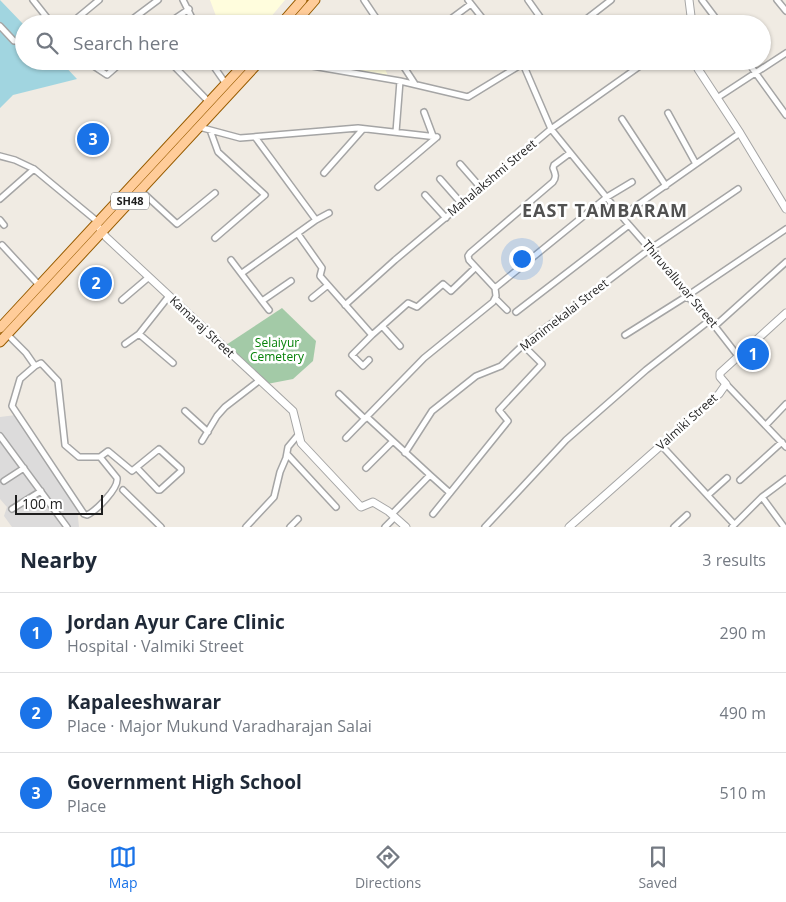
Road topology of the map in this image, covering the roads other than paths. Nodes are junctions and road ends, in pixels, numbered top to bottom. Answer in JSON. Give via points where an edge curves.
{"nodes":[{"id":1,"x":33,"y":0,"type":"edge"},
{"id":2,"x":99,"y":0,"type":"edge"},
{"id":3,"x":158,"y":0,"type":"edge"},
{"id":4,"x":183,"y":0,"type":"edge"},
{"id":5,"x":302,"y":0,"type":"edge"},
{"id":6,"x":315,"y":0,"type":"edge"},
{"id":7,"x":364,"y":0,"type":"edge"},
{"id":8,"x":528,"y":0,"type":"edge"},
{"id":9,"x":611,"y":0,"type":"edge"},
{"id":10,"x":690,"y":0,"type":"edge"},
{"id":11,"x":702,"y":0,"type":"edge"},
{"id":12,"x":777,"y":0,"type":"edge"},
{"id":13,"x":470,"y":2,"type":"edge"},
{"id":14,"x":189,"y":9,"type":"junction"},
{"id":15,"x":786,"y":12,"type":"edge"},
{"id":16,"x":44,"y":15,"type":"edge"},
{"id":17,"x":81,"y":15,"type":"edge"},
{"id":18,"x":138,"y":15,"type":"edge"},
{"id":19,"x":180,"y":15,"type":"edge"},
{"id":20,"x":191,"y":15,"type":"edge"},
{"id":21,"x":289,"y":15,"type":"edge"},
{"id":22,"x":302,"y":15,"type":"edge"},
{"id":23,"x":374,"y":15,"type":"edge"},
{"id":24,"x":455,"y":15,"type":"edge"},
{"id":25,"x":478,"y":15,"type":"edge"},
{"id":26,"x":539,"y":15,"type":"edge"},
{"id":27,"x":592,"y":15,"type":"edge"},
{"id":28,"x":691,"y":15,"type":"edge"},
{"id":29,"x":713,"y":15,"type":"edge"},
{"id":30,"x":0,"y":26,"type":"edge"},
{"id":31,"x":15,"y":41,"type":"edge"},
{"id":32,"x":786,"y":53,"type":"edge"},
{"id":33,"x":771,"y":63,"type":"edge"},
{"id":34,"x":100,"y":70,"type":"edge"},
{"id":35,"x":113,"y":70,"type":"edge"},
{"id":36,"x":178,"y":70,"type":"edge"},
{"id":37,"x":216,"y":70,"type":"edge"},
{"id":38,"x":239,"y":70,"type":"edge"},
{"id":39,"x":252,"y":70,"type":"edge"},
{"id":40,"x":336,"y":70,"type":"edge"},
{"id":41,"x":406,"y":70,"type":"edge"},
{"id":42,"x":513,"y":70,"type":"edge"},
{"id":43,"x":528,"y":70,"type":"edge"},
{"id":44,"x":634,"y":70,"type":"edge"},
{"id":45,"x":699,"y":70,"type":"edge"},
{"id":46,"x":753,"y":70,"type":"edge"},
{"id":47,"x":760,"y":70,"type":"edge"},
{"id":48,"x":755,"y":73,"type":"junction"},
{"id":49,"x":400,"y":81,"type":"junction"},
{"id":50,"x":226,"y":84,"type":"junction"},
{"id":51,"x":415,"y":84,"type":"junction"},
{"id":52,"x":717,"y":98,"type":"junction"},
{"id":53,"x":209,"y":102,"type":"junction"},
{"id":54,"x":424,"y":112,"type":"dead end"},
{"id":55,"x":668,"y":114,"type":"dead end"},
{"id":56,"x":786,"y":115,"type":"edge"},
{"id":57,"x":622,"y":119,"type":"dead end"},
{"id":58,"x":199,"y":127,"type":"junction"},
{"id":59,"x":361,"y":129,"type":"junction"},
{"id":60,"x":551,"y":129,"type":"junction"},
{"id":61,"x":210,"y":130,"type":"junction"},
{"id":62,"x":396,"y":132,"type":"junction"},
{"id":63,"x":740,"y":133,"type":"junction"},
{"id":64,"x":435,"y":136,"type":"junction"},
{"id":65,"x":255,"y":137,"type":"junction"},
{"id":66,"x":570,"y":153,"type":"junction"},
{"id":67,"x":0,"y":156,"type":"edge"},
{"id":68,"x":460,"y":164,"type":"dead end"},
{"id":69,"x":696,"y":164,"type":"junction"},
{"id":70,"x":34,"y":169,"type":"junction"},
{"id":71,"x":324,"y":173,"type":"dead end"},
{"id":72,"x":440,"y":179,"type":"dead end"},
{"id":73,"x":632,"y":182,"type":"dead end"},
{"id":74,"x":666,"y":186,"type":"junction"},
{"id":75,"x":378,"y":187,"type":"dead end"},
{"id":76,"x":481,"y":188,"type":"junction"},
{"id":77,"x":738,"y":189,"type":"dead end"},
{"id":78,"x":140,"y":190,"type":"junction"},
{"id":79,"x":215,"y":193,"type":"dead end"},
{"id":80,"x":425,"y":195,"type":"dead end"},
{"id":81,"x":607,"y":197,"type":"junction"},
{"id":82,"x":0,"y":199,"type":"edge"},
{"id":83,"x":462,"y":204,"type":"junction"},
{"id":84,"x":786,"y":209,"type":"edge"},
{"id":85,"x":329,"y":212,"type":"dead end"},
{"id":86,"x":622,"y":216,"type":"junction"},
{"id":87,"x":446,"y":218,"type":"junction"},
{"id":88,"x":0,"y":220,"type":"edge"},
{"id":89,"x":316,"y":220,"type":"junction"},
{"id":90,"x":98,"y":222,"type":"junction"},
{"id":91,"x":629,"y":225,"type":"junction"},
{"id":92,"x":4,"y":226,"type":"dead end"},
{"id":93,"x":786,"y":229,"type":"edge"},
{"id":94,"x":101,"y":232,"type":"junction"},
{"id":95,"x":298,"y":234,"type":"junction"},
{"id":96,"x":215,"y":238,"type":"dead end"},
{"id":97,"x":2,"y":245,"type":"dead end"},
{"id":98,"x":650,"y":248,"type":"junction"},
{"id":99,"x":231,"y":260,"type":"dead end"},
{"id":100,"x":786,"y":262,"type":"edge"},
{"id":101,"x":476,"y":268,"type":"junction"},
{"id":102,"x":242,"y":273,"type":"junction"},
{"id":103,"x":149,"y":277,"type":"junction"},
{"id":104,"x":291,"y":281,"type":"dead end"},
{"id":105,"x":39,"y":285,"type":"junction"},
{"id":106,"x":328,"y":285,"type":"junction"},
{"id":107,"x":495,"y":288,"type":"junction"},
{"id":108,"x":170,"y":296,"type":"junction"},
{"id":109,"x":687,"y":296,"type":"junction"},
{"id":110,"x":312,"y":298,"type":"dead end"},
{"id":111,"x":496,"y":299,"type":"junction"},
{"id":112,"x":122,"y":300,"type":"dead end"},
{"id":113,"x":262,"y":301,"type":"junction"},
{"id":114,"x":345,"y":305,"type":"junction"},
{"id":115,"x":269,"y":310,"type":"dead end"},
{"id":116,"x":507,"y":310,"type":"dead end"},
{"id":117,"x":516,"y":312,"type":"dead end"},
{"id":118,"x":786,"y":313,"type":"edge"},
{"id":119,"x":710,"y":320,"type":"junction"},
{"id":120,"x":382,"y":326,"type":"junction"},
{"id":121,"x":715,"y":326,"type":"junction"},
{"id":122,"x":4,"y":331,"type":"edge"},
{"id":123,"x":139,"y":334,"type":"junction"},
{"id":124,"x":372,"y":335,"type":"junction"},
{"id":125,"x":625,"y":335,"type":"dead end"},
{"id":126,"x":0,"y":342,"type":"edge"},
{"id":127,"x":125,"y":344,"type":"dead end"},
{"id":128,"x":524,"y":345,"type":"junction"},
{"id":129,"x":400,"y":346,"type":"dead end"},
{"id":130,"x":738,"y":356,"type":"junction"},
{"id":131,"x":369,"y":360,"type":"dead end"},
{"id":132,"x":173,"y":363,"type":"dead end"},
{"id":133,"x":35,"y":366,"type":"junction"},
{"id":134,"x":260,"y":380,"type":"junction"},
{"id":135,"x":726,"y":384,"type":"junction"},
{"id":136,"x":339,"y":394,"type":"dead end"},
{"id":137,"x":786,"y":404,"type":"edge"},
{"id":138,"x":185,"y":411,"type":"dead end"},
{"id":139,"x":366,"y":418,"type":"junction"},
{"id":140,"x":766,"y":425,"type":"junction"},
{"id":141,"x":208,"y":432,"type":"junction"},
{"id":142,"x":298,"y":435,"type":"junction"},
{"id":143,"x":0,"y":436,"type":"edge"},
{"id":144,"x":346,"y":438,"type":"dead end"},
{"id":145,"x":202,"y":441,"type":"dead end"},
{"id":146,"x":393,"y":441,"type":"junction"},
{"id":147,"x":782,"y":442,"type":"junction"},
{"id":148,"x":661,"y":445,"type":"junction"},
{"id":149,"x":786,"y":447,"type":"edge"},
{"id":150,"x":405,"y":453,"type":"junction"},
{"id":151,"x":287,"y":454,"type":"junction"},
{"id":152,"x":100,"y":457,"type":"junction"},
{"id":153,"x":24,"y":468,"type":"junction"},
{"id":154,"x":137,"y":468,"type":"junction"},
{"id":155,"x":366,"y":468,"type":"dead end"},
{"id":156,"x":430,"y":476,"type":"junction"},
{"id":157,"x":727,"y":478,"type":"dead end"},
{"id":158,"x":786,"y":479,"type":"edge"},
{"id":159,"x":4,"y":480,"type":"dead end"},
{"id":160,"x":740,"y":480,"type":"dead end"},
{"id":161,"x":123,"y":490,"type":"dead end"},
{"id":162,"x":41,"y":491,"type":"junction"},
{"id":163,"x":450,"y":493,"type":"junction"},
{"id":164,"x":708,"y":495,"type":"junction"},
{"id":165,"x":762,"y":497,"type":"junction"},
{"id":166,"x":336,"y":507,"type":"dead end"},
{"id":167,"x":12,"y":509,"type":"dead end"},
{"id":168,"x":434,"y":514,"type":"dead end"},
{"id":169,"x":393,"y":515,"type":"junction"},
{"id":170,"x":687,"y":515,"type":"dead end"},
{"id":171,"x":298,"y":519,"type":"dead end"},
{"id":172,"x":155,"y":521,"type":"junction"},
{"id":173,"x":733,"y":526,"type":"edge"},
{"id":174,"x":67,"y":527,"type":"edge"},
{"id":175,"x":149,"y":527,"type":"edge"},
{"id":176,"x":161,"y":527,"type":"edge"},
{"id":177,"x":246,"y":527,"type":"edge"},
{"id":178,"x":290,"y":527,"type":"edge"},
{"id":179,"x":385,"y":527,"type":"edge"},
{"id":180,"x":406,"y":527,"type":"edge"},
{"id":181,"x":485,"y":527,"type":"edge"},
{"id":182,"x":568,"y":527,"type":"edge"},
{"id":183,"x":674,"y":527,"type":"edge"},
{"id":184,"x":784,"y":527,"type":"edge"}],
"edges":[{"from":1,"to":16,"type":"street"},
{"from":2,"to":17,"type":"street"},
{"from":3,"to":18,"type":"street"},
{"from":4,"to":14,"type":"street"},
{"from":5,"to":21,"type":"main road"},
{"from":6,"to":22,"type":"main road"},
{"from":7,"to":23,"type":"street"},
{"from":8,"to":26,"type":"street"},
{"from":9,"to":27,"type":"street"},
{"from":10,"to":28,"type":"street"},
{"from":11,"to":29,"type":"street"},
{"from":12,"to":15,"type":"street"},
{"from":13,"to":24,"type":"street"},
{"from":13,"to":25,"type":"street"},
{"from":14,"to":19,"type":"street"},
{"from":14,"to":20,"type":"street"},
{"from":30,"to":31,"type":"street"},
{"from":32,"to":33,"type":"street"},
{"from":34,"to":35,"type":"street","via":[[107,75]]},
{"from":36,"to":53,"type":"street"},
{"from":37,"to":50,"type":"street"},
{"from":38,"to":50,"type":"main road","number":"SH48"},
{"from":39,"to":58,"type":"main road","number":"SH48"},
{"from":40,"to":49,"type":"street"},
{"from":41,"to":51,"type":"street"},
{"from":42,"to":51,"type":"street","via":[[468,97]]},
{"from":43,"to":60,"type":"street","name":"Thiruvalluvar Street"},
{"from":44,"to":60,"type":"street","name":"Mahalakshmi Street"},
{"from":45,"to":52,"type":"street"},
{"from":46,"to":48,"type":"street"},
{"from":47,"to":48,"type":"street"},
{"from":48,"to":52,"type":"street"},
{"from":48,"to":56,"type":"street"},
{"from":49,"to":51,"type":"street"},
{"from":49,"to":62,"type":"street"},
{"from":50,"to":53,"type":"main road","number":"SH48"},
{"from":52,"to":63,"type":"street"},
{"from":53,"to":90,"type":"main road","number":"SH48"},
{"from":54,"to":64,"type":"street"},
{"from":55,"to":69,"type":"street"},
{"from":57,"to":74,"type":"street"},
{"from":58,"to":61,"type":"street"},
{"from":58,"to":78,"type":"main road","number":"SH48"},
{"from":59,"to":62,"type":"street"},
{"from":59,"to":65,"type":"street"},
{"from":59,"to":71,"type":"street"},
{"from":60,"to":66,"type":"street","name":"Thiruvalluvar Street"},
{"from":60,"to":76,"type":"street","name":"Mahalakshmi Street"},
{"from":61,"to":65,"type":"street","via":[[240,138]]},
{"from":61,"to":96,"type":"street","via":[[218,152],[265,195]]},
{"from":62,"to":64,"type":"street"},
{"from":63,"to":69,"type":"street"},
{"from":63,"to":84,"type":"street"},
{"from":64,"to":75,"type":"street"},
{"from":65,"to":89,"type":"street"},
{"from":66,"to":81,"type":"street","name":"Thiruvalluvar Street"},
{"from":66,"to":101,"type":"street","via":[[554,165],[553,182],[470,252],[469,260]]},
{"from":67,"to":70,"type":"street"},
{"from":68,"to":76,"type":"street"},
{"from":69,"to":74,"type":"street"},
{"from":70,"to":82,"type":"street"},
{"from":70,"to":90,"type":"street"},
{"from":72,"to":83,"type":"street"},
{"from":73,"to":81,"type":"street"},
{"from":74,"to":86,"type":"street"},
{"from":76,"to":83,"type":"street","name":"Mahalakshmi Street"},
{"from":77,"to":98,"type":"street","name":"Manimekalai Street"},
{"from":78,"to":79,"type":"street","via":[[177,224]]},
{"from":78,"to":94,"type":"main road","number":"SH48"},
{"from":80,"to":87,"type":"street"},
{"from":81,"to":86,"type":"street","name":"Thiruvalluvar Street"},
{"from":81,"to":107,"type":"street"},
{"from":83,"to":87,"type":"street","name":"Mahalakshmi Street"},
{"from":85,"to":89,"type":"street"},
{"from":86,"to":91,"type":"street","name":"Thiruvalluvar Street"},
{"from":87,"to":114,"type":"street","name":"Mahalakshmi Street"},
{"from":88,"to":92,"type":"street"},
{"from":89,"to":95,"type":"street"},
{"from":90,"to":94,"type":"street"},
{"from":90,"to":105,"type":"main road","number":"SH48"},
{"from":91,"to":98,"type":"street","name":"Thiruvalluvar Street"},
{"from":91,"to":117,"type":"street"},
{"from":93,"to":109,"type":"street"},
{"from":94,"to":103,"type":"street","name":"Kamaraj Street"},
{"from":94,"to":122,"type":"main road","number":"SH48"},
{"from":95,"to":102,"type":"street"},
{"from":95,"to":106,"type":"street","via":[[322,268],[320,276]]},
{"from":97,"to":105,"type":"street"},
{"from":98,"to":109,"type":"street","name":"Thiruvalluvar Street"},
{"from":98,"to":128,"type":"street","name":"Manimekalai Street"},
{"from":99,"to":102,"type":"street"},
{"from":100,"to":121,"type":"street"},
{"from":101,"to":107,"type":"street"},
{"from":101,"to":120,"type":"street","via":[[451,290],[442,284],[417,307],[409,303]]},
{"from":102,"to":113,"type":"street"},
{"from":103,"to":108,"type":"street","name":"Kamaraj Street"},
{"from":103,"to":112,"type":"street"},
{"from":104,"to":113,"type":"street"},
{"from":105,"to":122,"type":"main road","number":"SH48"},
{"from":106,"to":110,"type":"street"},
{"from":106,"to":114,"type":"street"},
{"from":107,"to":111,"type":"street"},
{"from":108,"to":123,"type":"street"},
{"from":108,"to":134,"type":"street","name":"Kamaraj Street"},
{"from":109,"to":119,"type":"street","name":"Thiruvalluvar Street"},
{"from":109,"to":125,"type":"street"},
{"from":111,"to":116,"type":"street"},
{"from":111,"to":139,"type":"street","via":[[424,358]]},
{"from":113,"to":115,"type":"street"},
{"from":114,"to":124,"type":"street"},
{"from":118,"to":130,"type":"street","name":"Valmiki Street"},
{"from":119,"to":121,"type":"street","name":"Thiruvalluvar Street"},
{"from":119,"to":181,"type":"street","via":[[646,370],[566,440]]},
{"from":120,"to":124,"type":"street"},
{"from":120,"to":129,"type":"street"},
{"from":121,"to":130,"type":"street","name":"Thiruvalluvar Street"},
{"from":122,"to":126,"type":"main road","number":"SH48"},
{"from":122,"to":133,"type":"street"},
{"from":123,"to":127,"type":"street"},
{"from":123,"to":132,"type":"street"},
{"from":124,"to":131,"type":"street","via":[[352,356],[362,365]]},
{"from":128,"to":150,"type":"street","name":"Manimekalai Street","via":[[501,366],[476,376],[432,411]]},
{"from":128,"to":163,"type":"street","via":[[542,364],[499,410],[508,420]]},
{"from":130,"to":135,"type":"street","name":"Valmiki Street","via":[[720,373]]},
{"from":133,"to":152,"type":"street","via":[[41,362],[58,381],[65,445],[79,457]]},
{"from":133,"to":152,"type":"street","via":[[20,379],[12,406],[84,514],[90,514],[100,506],[118,481]]},
{"from":134,"to":141,"type":"street","via":[[225,407]]},
{"from":134,"to":142,"type":"street","name":"Kamaraj Street","via":[[293,411]]},
{"from":135,"to":140,"type":"street"},
{"from":135,"to":148,"type":"street","name":"Valmiki Street","via":[[719,394]]},
{"from":136,"to":139,"type":"street"},
{"from":137,"to":140,"type":"street"},
{"from":138,"to":141,"type":"street"},
{"from":139,"to":144,"type":"street"},
{"from":139,"to":146,"type":"street"},
{"from":140,"to":147,"type":"street"},
{"from":141,"to":145,"type":"street"},
{"from":142,"to":151,"type":"street","via":[[288,447]]},
{"from":142,"to":169,"type":"street","name":"Kamaraj Street","via":[[361,507],[373,502]]},
{"from":143,"to":153,"type":"street"},
{"from":146,"to":150,"type":"street"},
{"from":146,"to":155,"type":"street"},
{"from":147,"to":149,"type":"street"},
{"from":147,"to":160,"type":"street"},
{"from":148,"to":164,"type":"street"},
{"from":148,"to":182,"type":"street","name":"Valmiki Street"},
{"from":150,"to":156,"type":"street"},
{"from":151,"to":166,"type":"street"},
{"from":151,"to":177,"type":"street","via":[[274,497]]},
{"from":152,"to":154,"type":"street","via":[[108,451],[130,470]]},
{"from":153,"to":159,"type":"street"},
{"from":153,"to":162,"type":"street"},
{"from":154,"to":154,"type":"street","via":[[159,449],[181,471],[158,490]]},
{"from":156,"to":163,"type":"street"},
{"from":156,"to":169,"type":"street"},
{"from":157,"to":164,"type":"street"},
{"from":158,"to":165,"type":"street"},
{"from":161,"to":172,"type":"street"},
{"from":162,"to":167,"type":"street"},
{"from":162,"to":174,"type":"street"},
{"from":163,"to":168,"type":"street"},
{"from":164,"to":173,"type":"street"},
{"from":165,"to":173,"type":"street"},
{"from":165,"to":184,"type":"street"},
{"from":169,"to":179,"type":"street"},
{"from":169,"to":180,"type":"street","name":"Kamaraj Street"},
{"from":170,"to":183,"type":"street"},
{"from":171,"to":178,"type":"street"},
{"from":172,"to":175,"type":"street"},
{"from":172,"to":176,"type":"street"}]}
